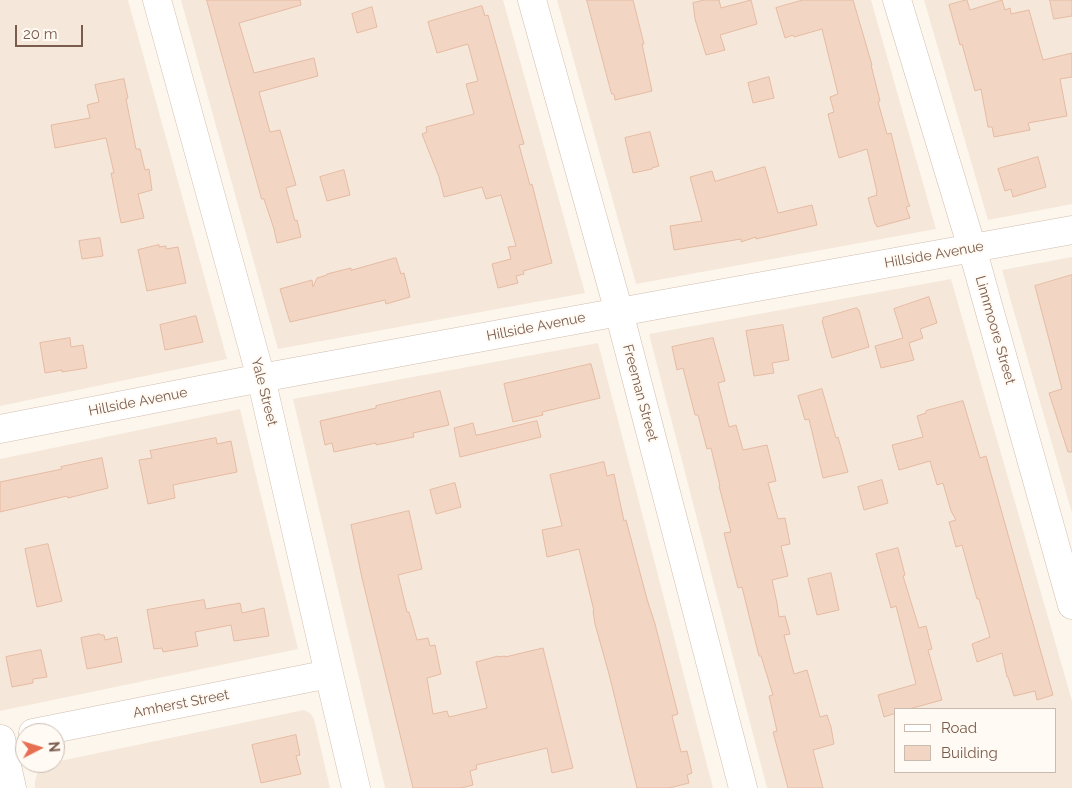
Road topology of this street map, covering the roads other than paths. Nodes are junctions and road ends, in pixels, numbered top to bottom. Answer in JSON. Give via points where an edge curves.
{"nodes":[{"id":1,"x":156,"y":0,"type":"edge"},
{"id":2,"x":532,"y":0,"type":"edge"},
{"id":3,"x":897,"y":0,"type":"edge"},
{"id":4,"x":1072,"y":230,"type":"edge"},
{"id":5,"x":972,"y":248,"type":"junction"},
{"id":6,"x":619,"y":312,"type":"junction"},
{"id":7,"x":261,"y":378,"type":"junction"},
{"id":8,"x":0,"y":429,"type":"edge"},
{"id":9,"x":1072,"y":605,"type":"edge"},
{"id":10,"x":329,"y":674,"type":"junction"},
{"id":11,"x":65,"y":727,"type":"edge"},
{"id":12,"x":9,"y":738,"type":"edge"},
{"id":13,"x":12,"y":788,"type":"edge"},
{"id":14,"x":356,"y":788,"type":"edge"},
{"id":15,"x":743,"y":788,"type":"edge"}],
"edges":[{"from":1,"to":7,"type":"street","name":"Yale Street"},
{"from":2,"to":6,"type":"street","name":"Freeman Street"},
{"from":3,"to":5,"type":"street","name":"Linnmoore Street"},
{"from":4,"to":5,"type":"street","name":"Hillside Avenue"},
{"from":5,"to":6,"type":"street","name":"Hillside Avenue"},
{"from":5,"to":9,"type":"street","name":"Linnmoore Street"},
{"from":6,"to":7,"type":"street","name":"Hillside Avenue"},
{"from":6,"to":15,"type":"street","name":"Freeman Street"},
{"from":7,"to":8,"type":"street","name":"Hillside Avenue"},
{"from":7,"to":10,"type":"street","name":"Yale Street"},
{"from":10,"to":11,"type":"street","name":"Amherst Street"},
{"from":10,"to":14,"type":"street","name":"Yale Street"},
{"from":12,"to":13,"type":"street"}]}
